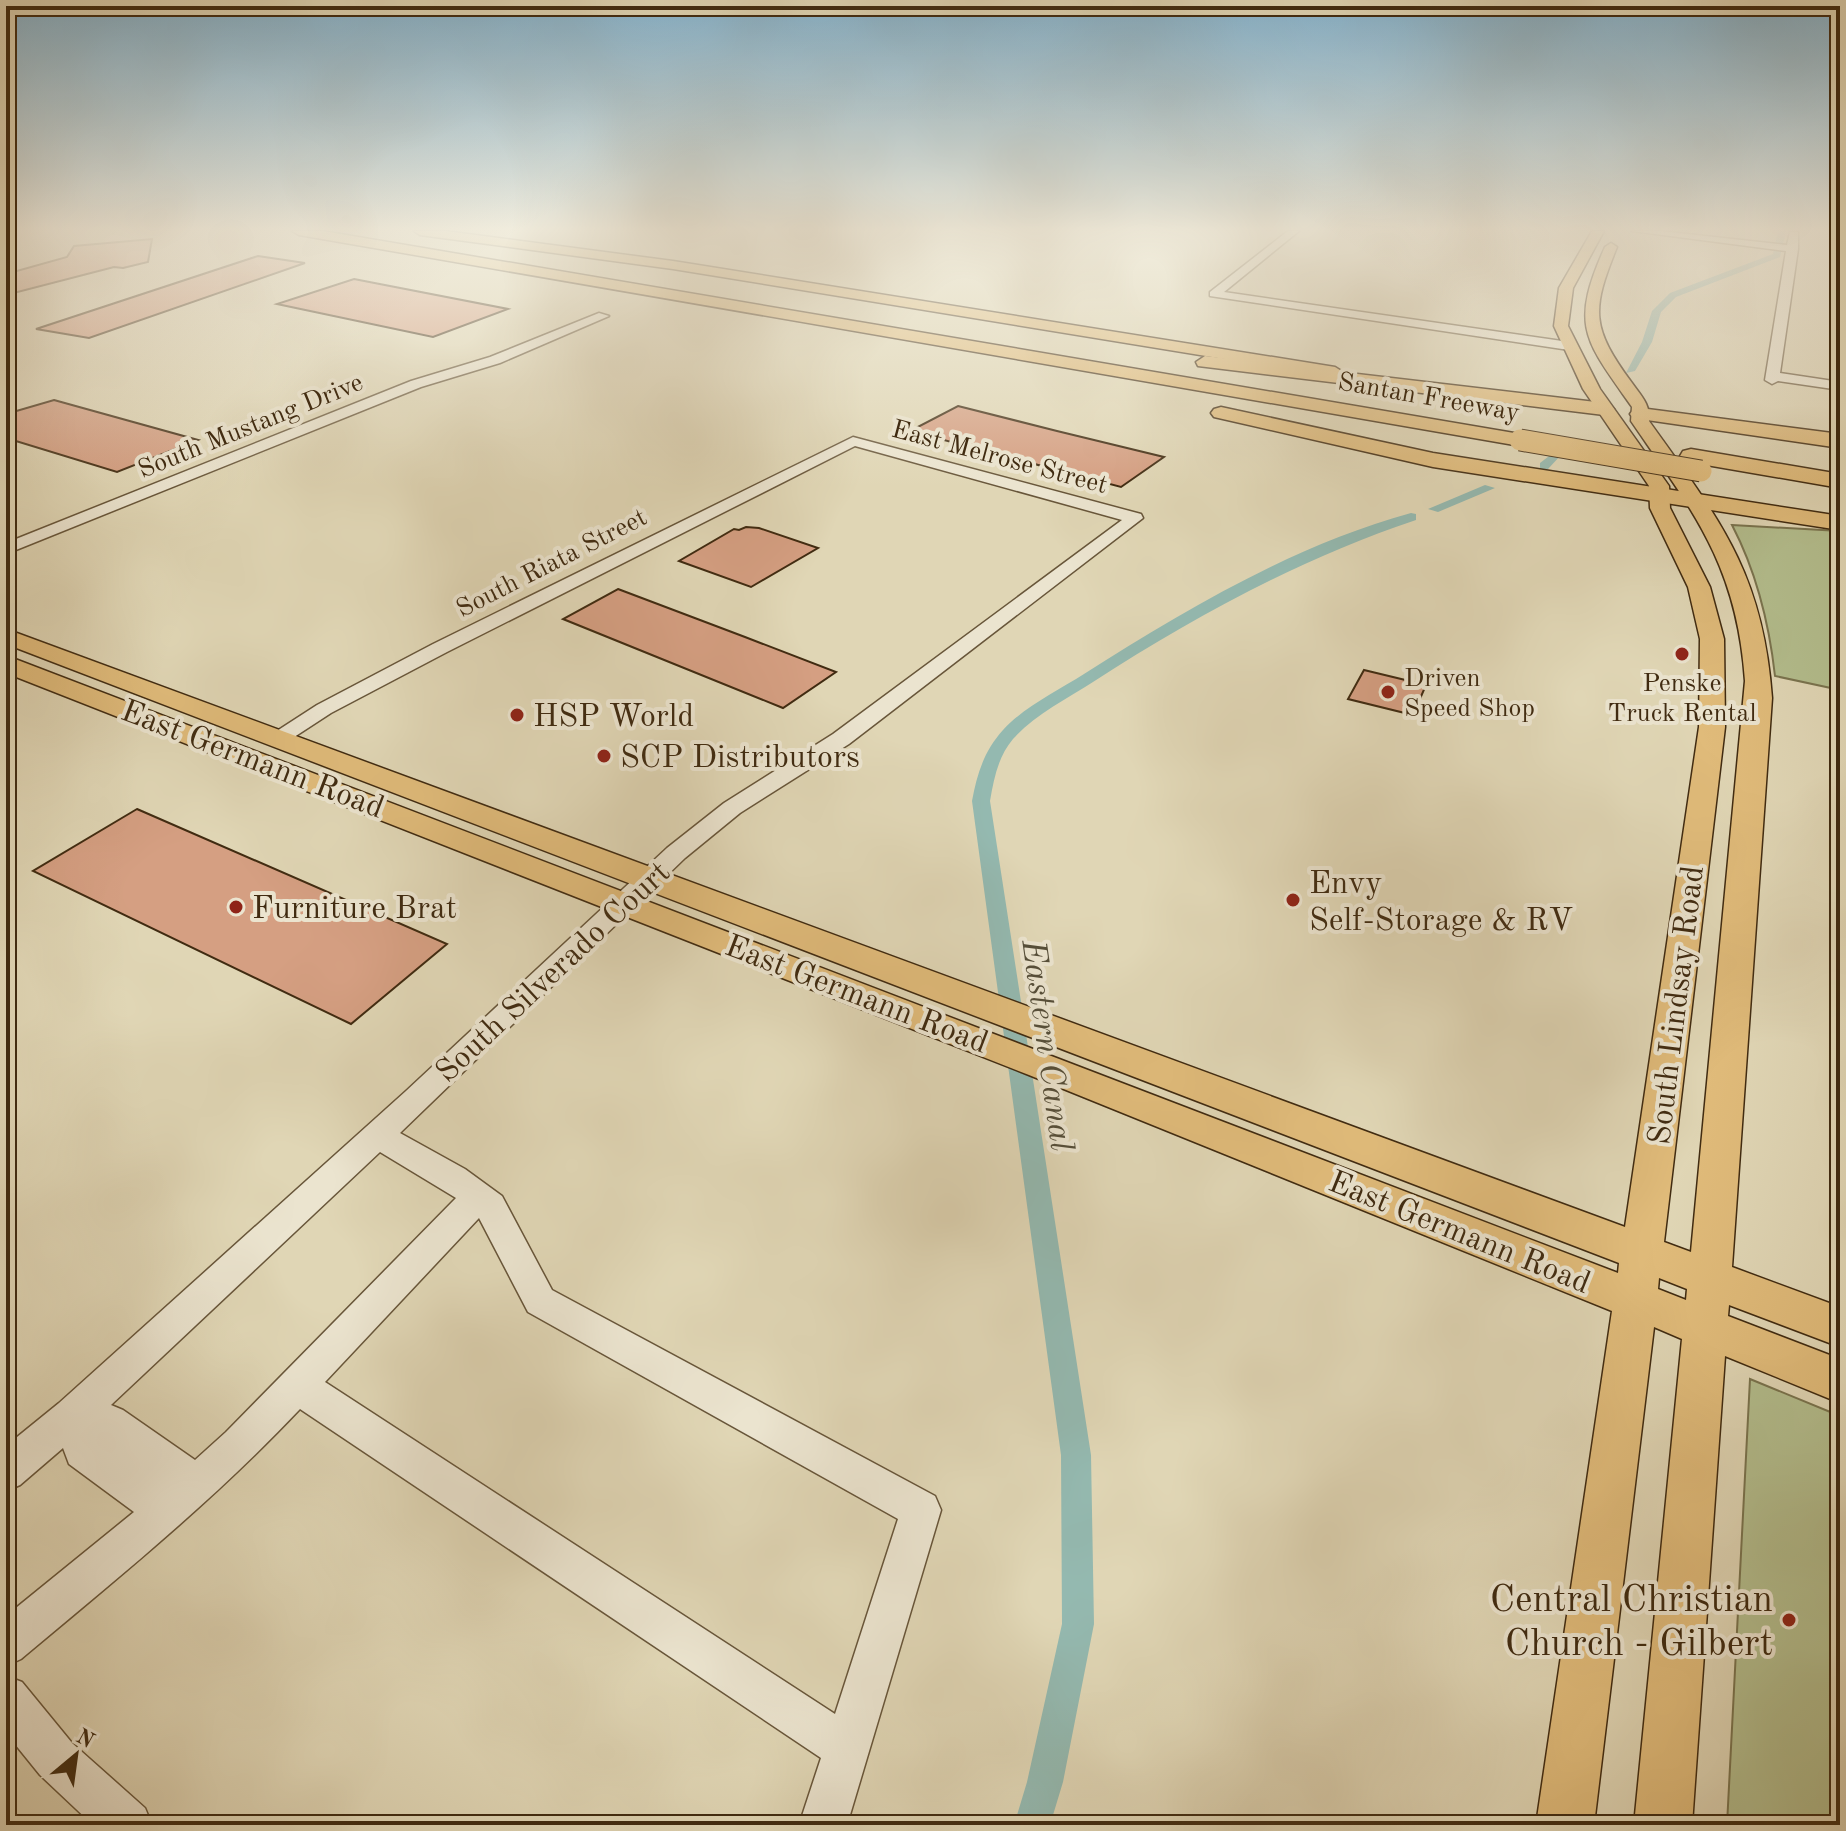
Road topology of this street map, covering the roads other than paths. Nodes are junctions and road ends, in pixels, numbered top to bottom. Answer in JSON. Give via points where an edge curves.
{"nodes":[{"id":1,"x":602,"y":316,"type":"edge"},
{"id":2,"x":774,"y":316,"type":"edge"},
{"id":3,"x":803,"y":316,"type":"edge"},
{"id":4,"x":859,"y":316,"type":"edge"},
{"id":5,"x":983,"y":316,"type":"edge"},
{"id":6,"x":1367,"y":316,"type":"edge"},
{"id":7,"x":1561,"y":316,"type":"edge"},
{"id":8,"x":1590,"y":316,"type":"edge"},
{"id":9,"x":1781,"y":316,"type":"edge"},
{"id":10,"x":983,"y":336,"type":"junction"},
{"id":11,"x":1569,"y":346,"type":"junction"},
{"id":12,"x":1840,"y":386,"type":"edge"},
{"id":13,"x":1484,"y":395,"type":"junction"},
{"id":14,"x":1166,"y":400,"type":"dead end"},
{"id":15,"x":1197,"y":408,"type":"dead end"},
{"id":16,"x":1604,"y":409,"type":"junction"},
{"id":17,"x":1640,"y":414,"type":"junction"},
{"id":18,"x":1516,"y":433,"type":"junction"},
{"id":19,"x":853,"y":441,"type":"joint"},
{"id":20,"x":1840,"y":441,"type":"edge"},
{"id":21,"x":1696,"y":463,"type":"junction"},
{"id":22,"x":1840,"y":481,"type":"edge"},
{"id":23,"x":1840,"y":495,"type":"edge"},
{"id":24,"x":1656,"y":497,"type":"junction"},
{"id":25,"x":1696,"y":502,"type":"junction"},
{"id":26,"x":1135,"y":518,"type":"joint"},
{"id":27,"x":1840,"y":523,"type":"edge"},
{"id":28,"x":6,"y":549,"type":"edge"},
{"id":29,"x":6,"y":636,"type":"edge"},
{"id":30,"x":6,"y":664,"type":"edge"},
{"id":31,"x":1712,"y":727,"type":"junction"},
{"id":32,"x":277,"y":738,"type":"junction"},
{"id":33,"x":1703,"y":793,"type":"junction"},
{"id":34,"x":1749,"y":804,"type":"junction"},
{"id":35,"x":651,"y":877,"type":"junction"},
{"id":36,"x":1741,"y":896,"type":"junction"},
{"id":37,"x":624,"y":902,"type":"junction"},
{"id":38,"x":377,"y":1135,"type":"junction"},
{"id":39,"x":477,"y":1198,"type":"junction"},
{"id":40,"x":1642,"y":1250,"type":"junction"},
{"id":41,"x":1636,"y":1300,"type":"junction"},
{"id":42,"x":1709,"y":1303,"type":"junction"},
{"id":43,"x":1840,"y":1327,"type":"edge"},
{"id":44,"x":1840,"y":1381,"type":"edge"},
{"id":45,"x":297,"y":1385,"type":"junction"},
{"id":46,"x":72,"y":1416,"type":"junction"},
{"id":47,"x":6,"y":1471,"type":"edge"},
{"id":48,"x":197,"y":1485,"type":"junction"},
{"id":49,"x":166,"y":1512,"type":"junction"},
{"id":50,"x":6,"y":1644,"type":"edge"},
{"id":51,"x":6,"y":1698,"type":"edge"},
{"id":52,"x":848,"y":1749,"type":"junction"},
{"id":53,"x":128,"y":1825,"type":"edge"},
{"id":54,"x":823,"y":1825,"type":"edge"},
{"id":55,"x":1565,"y":1825,"type":"edge"},
{"id":56,"x":1663,"y":1825,"type":"edge"}],
"edges":[{"from":1,"to":28,"type":"street","name":"South Mustang Drive","via":[[495,360],[416,384]]},
{"from":2,"to":14,"type":"highway"},
{"from":3,"to":18,"type":"highway","name":"Santan Freeway"},
{"from":4,"to":10,"type":"highway","name":"Santan Freeway"},
{"from":5,"to":13,"type":"main road"},
{"from":6,"to":11,"type":"street"},
{"from":7,"to":11,"type":"main road","name":"South Lindsay Road"},
{"from":8,"to":17,"type":"main road","name":"South Lindsay Road","via":[[1601,351],[1641,407]]},
{"from":9,"to":12,"type":"street","via":[[1773,378]]},
{"from":10,"to":13,"type":"highway"},
{"from":10,"to":18,"type":"highway","name":"Santan Freeway"},
{"from":11,"to":16,"type":"main road","name":"South Lindsay Road"},
{"from":13,"to":16,"type":"highway"},
{"from":15,"to":24,"type":"highway","via":[[1416,457]]},
{"from":16,"to":17,"type":"main road"},
{"from":16,"to":24,"type":"main road","name":"South Lindsay Road","via":[[1659,486]]},
{"from":17,"to":20,"type":"highway"},
{"from":17,"to":25,"type":"main road","name":"South Lindsay Road"},
{"from":18,"to":21,"type":"highway","name":"Santan Freeway","bridge":true},
{"from":19,"to":26,"type":"street","name":"East Melrose Street"},
{"from":19,"to":32,"type":"street","name":"South Riata Street","via":[[462,636]]},
{"from":21,"to":22,"type":"highway","name":"Santan Freeway"},
{"from":21,"to":23,"type":"highway","name":"Santan Freeway"},
{"from":24,"to":25,"type":"highway"},
{"from":24,"to":31,"type":"main road","name":"South Lindsay Road","via":[[1700,589],[1709,621],[1715,657]]},
{"from":25,"to":27,"type":"highway"},
{"from":25,"to":34,"type":"main road","name":"South Lindsay Road","via":[[1731,561],[1754,641],[1759,698]]},
{"from":26,"to":35,"type":"street","name":"South Silverado Court","via":[[841,739],[732,808]]},
{"from":29,"to":32,"type":"main road","name":"East Germann Road"},
{"from":30,"to":37,"type":"main road","name":"East Germann Road"},
{"from":31,"to":33,"type":"main road","name":"South Lindsay Road"},
{"from":31,"to":34,"type":"main road","via":[[1726,748],[1730,784]]},
{"from":32,"to":35,"type":"main road","name":"East Germann Road"},
{"from":33,"to":36,"type":"main road","via":[[1726,819],[1728,862]]},
{"from":33,"to":40,"type":"main road","name":"South Lindsay Road"},
{"from":34,"to":36,"type":"main road","name":"South Lindsay Road"},
{"from":35,"to":37,"type":"street","name":"South Silverado Court"},
{"from":35,"to":40,"type":"main road","name":"East Germann Road"},
{"from":36,"to":42,"type":"main road","name":"South Lindsay Road"},
{"from":37,"to":38,"type":"street","name":"South Silverado Court"},
{"from":37,"to":41,"type":"main road","name":"East Germann Road"},
{"from":38,"to":39,"type":"street","via":[[454,1178]]},
{"from":38,"to":46,"type":"street","name":"South Silverado Court"},
{"from":39,"to":45,"type":"street"},
{"from":39,"to":52,"type":"street","via":[[490,1206],[540,1301],[921,1510]]},
{"from":40,"to":41,"type":"main road","name":"South Lindsay Road"},
{"from":40,"to":42,"type":"main road","name":"East Germann Road"},
{"from":41,"to":42,"type":"main road","name":"East Germann Road"},
{"from":41,"to":55,"type":"main road","name":"South Lindsay Road"},
{"from":42,"to":43,"type":"main road","name":"East Germann Road"},
{"from":42,"to":44,"type":"main road","name":"East Germann Road"},
{"from":42,"to":56,"type":"main road","name":"South Lindsay Road"},
{"from":45,"to":48,"type":"street"},
{"from":45,"to":52,"type":"street"},
{"from":46,"to":47,"type":"street","name":"South Silverado Court"},
{"from":46,"to":48,"type":"street","via":[[110,1423]]},
{"from":46,"to":49,"type":"street","via":[[83,1450]]},
{"from":48,"to":49,"type":"street"},
{"from":49,"to":50,"type":"street"},
{"from":51,"to":53,"type":"street","via":[[56,1759]]},
{"from":52,"to":54,"type":"street"}]}
